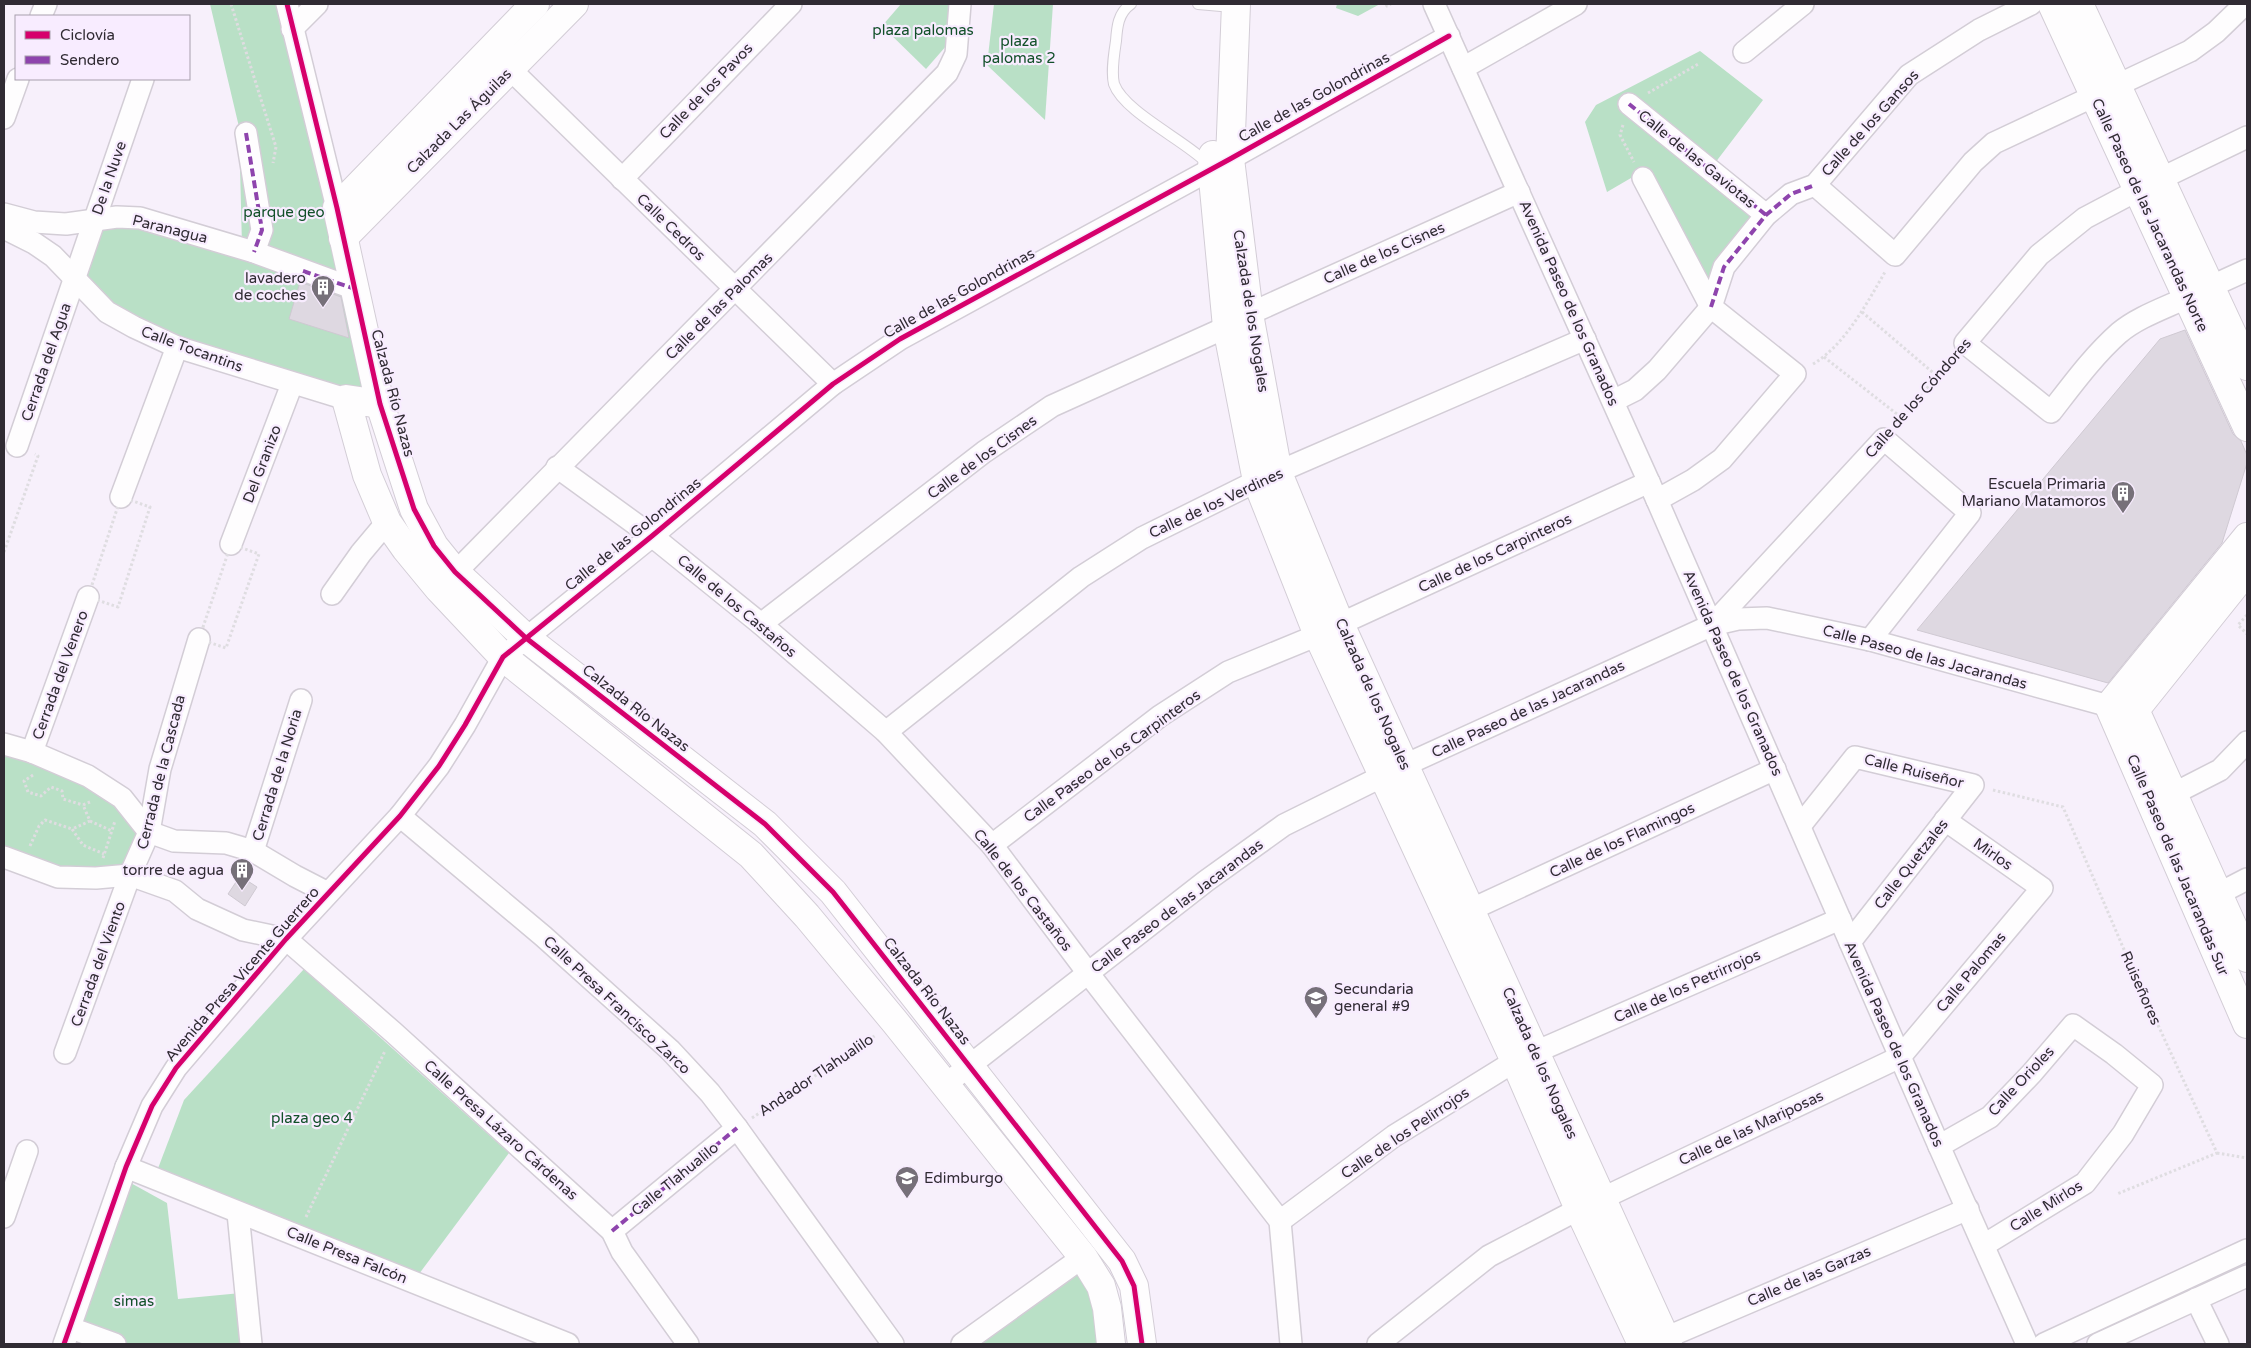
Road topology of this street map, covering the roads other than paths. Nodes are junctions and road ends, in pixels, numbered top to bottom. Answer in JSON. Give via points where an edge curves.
{"nodes":[{"id":1,"x":286,"y":4,"type":"edge"},
{"id":2,"x":317,"y":4,"type":"edge"},
{"id":3,"x":534,"y":4,"type":"edge"},
{"id":4,"x":574,"y":4,"type":"edge"},
{"id":5,"x":790,"y":4,"type":"edge"},
{"id":6,"x":960,"y":4,"type":"edge"},
{"id":7,"x":1131,"y":4,"type":"edge"},
{"id":8,"x":1219,"y":4,"type":"edge"},
{"id":9,"x":1434,"y":4,"type":"edge"},
{"id":10,"x":1576,"y":4,"type":"edge"},
{"id":11,"x":1803,"y":4,"type":"edge"},
{"id":12,"x":2031,"y":4,"type":"edge"},
{"id":13,"x":2052,"y":4,"type":"edge"},
{"id":14,"x":2079,"y":4,"type":"edge"},
{"id":15,"x":2245,"y":4,"type":"edge"},
{"id":16,"x":292,"y":28,"type":"junction"},
{"id":17,"x":1449,"y":36,"type":"junction"},
{"id":18,"x":1744,"y":52,"type":"dead end"},
{"id":19,"x":1463,"y":68,"type":"junction"},
{"id":20,"x":510,"y":70,"type":"junction"},
{"id":21,"x":18,"y":80,"type":"edge"},
{"id":22,"x":143,"y":80,"type":"edge"},
{"id":23,"x":2106,"y":91,"type":"junction"},
{"id":24,"x":1629,"y":104,"type":"road end"},
{"id":25,"x":4,"y":118,"type":"edge"},
{"id":26,"x":246,"y":133,"type":"dead end"},
{"id":27,"x":2247,"y":137,"type":"edge"},
{"id":28,"x":1221,"y":164,"type":"junction"},
{"id":29,"x":1643,"y":178,"type":"road end"},
{"id":30,"x":622,"y":179,"type":"junction"},
{"id":31,"x":2149,"y":184,"type":"junction"},
{"id":32,"x":1815,"y":185,"type":"junction"},
{"id":33,"x":1519,"y":192,"type":"junction"},
{"id":34,"x":337,"y":208,"type":"junction"},
{"id":35,"x":4,"y":214,"type":"edge"},
{"id":36,"x":1766,"y":214,"type":"junction"},
{"id":37,"x":95,"y":220,"type":"junction"},
{"id":38,"x":4,"y":228,"type":"edge"},
{"id":39,"x":344,"y":238,"type":"junction"},
{"id":40,"x":254,"y":252,"type":"junction"},
{"id":41,"x":2247,"y":270,"type":"edge"},
{"id":42,"x":75,"y":278,"type":"junction"},
{"id":43,"x":355,"y":289,"type":"junction"},
{"id":44,"x":735,"y":290,"type":"junction"},
{"id":45,"x":2200,"y":292,"type":"junction"},
{"id":46,"x":1711,"y":307,"type":"junction"},
{"id":47,"x":1238,"y":320,"type":"junction"},
{"id":48,"x":1585,"y":339,"type":"junction"},
{"id":49,"x":177,"y":346,"type":"junction"},
{"id":50,"x":2247,"y":366,"type":"edge"},
{"id":51,"x":292,"y":384,"type":"junction"},
{"id":52,"x":833,"y":384,"type":"junction"},
{"id":53,"x":346,"y":399,"type":"junction"},
{"id":54,"x":1613,"y":401,"type":"junction"},
{"id":55,"x":380,"y":404,"type":"junction"},
{"id":56,"x":2247,"y":427,"type":"edge"},
{"id":57,"x":17,"y":446,"type":"road end"},
{"id":58,"x":557,"y":467,"type":"junction"},
{"id":59,"x":1268,"y":477,"type":"junction"},
{"id":60,"x":1653,"y":491,"type":"junction"},
{"id":61,"x":121,"y":498,"type":"road end"},
{"id":62,"x":387,"y":522,"type":"junction"},
{"id":63,"x":652,"y":536,"type":"junction"},
{"id":64,"x":2247,"y":537,"type":"edge"},
{"id":65,"x":232,"y":544,"type":"road end"},
{"id":66,"x":2247,"y":570,"type":"edge"},
{"id":67,"x":447,"y":580,"type":"junction"},
{"id":68,"x":332,"y":594,"type":"dead end"},
{"id":69,"x":88,"y":597,"type":"road end"},
{"id":70,"x":761,"y":624,"type":"junction"},
{"id":71,"x":1712,"y":625,"type":"junction"},
{"id":72,"x":1329,"y":630,"type":"junction"},
{"id":73,"x":526,"y":638,"type":"junction"},
{"id":74,"x":199,"y":639,"type":"road end"},
{"id":75,"x":1870,"y":640,"type":"junction"},
{"id":76,"x":503,"y":657,"type":"junction"},
{"id":77,"x":301,"y":700,"type":"dead end"},
{"id":78,"x":2122,"y":708,"type":"junction"},
{"id":79,"x":886,"y":732,"type":"junction"},
{"id":80,"x":2247,"y":742,"type":"edge"},
{"id":81,"x":4,"y":744,"type":"edge"},
{"id":82,"x":32,"y":752,"type":"junction"},
{"id":83,"x":1775,"y":769,"type":"junction"},
{"id":84,"x":1394,"y":770,"type":"junction"},
{"id":85,"x":1973,"y":785,"type":"joint"},
{"id":86,"x":2173,"y":794,"type":"junction"},
{"id":87,"x":400,"y":816,"type":"junction"},
{"id":88,"x":1945,"y":820,"type":"junction"},
{"id":89,"x":1800,"y":826,"type":"junction"},
{"id":90,"x":149,"y":832,"type":"junction"},
{"id":91,"x":992,"y":846,"type":"junction"},
{"id":92,"x":254,"y":851,"type":"junction"},
{"id":93,"x":9,"y":860,"type":"edge"},
{"id":94,"x":130,"y":875,"type":"junction"},
{"id":95,"x":2247,"y":879,"type":"edge"},
{"id":96,"x":2042,"y":888,"type":"joint"},
{"id":97,"x":328,"y":893,"type":"junction"},
{"id":98,"x":2218,"y":894,"type":"junction"},
{"id":99,"x":1470,"y":910,"type":"junction"},
{"id":100,"x":1840,"y":919,"type":"junction"},
{"id":101,"x":286,"y":939,"type":"junction"},
{"id":102,"x":1850,"y":942,"type":"junction"},
{"id":103,"x":2247,"y":958,"type":"edge"},
{"id":104,"x":1088,"y":973,"type":"junction"},
{"id":105,"x":2244,"y":1007,"type":"edge"},
{"id":106,"x":65,"y":1053,"type":"dead end"},
{"id":107,"x":1525,"y":1056,"type":"junction"},
{"id":108,"x":1900,"y":1057,"type":"junction"},
{"id":109,"x":969,"y":1065,"type":"junction"},
{"id":110,"x":946,"y":1084,"type":"junction"},
{"id":111,"x":2152,"y":1085,"type":"joint"},
{"id":112,"x":737,"y":1128,"type":"junction"},
{"id":113,"x":1938,"y":1146,"type":"junction"},
{"id":114,"x":27,"y":1151,"type":"dead end"},
{"id":115,"x":126,"y":1167,"type":"junction"},
{"id":116,"x":1590,"y":1204,"type":"junction"},
{"id":117,"x":1968,"y":1209,"type":"junction"},
{"id":118,"x":238,"y":1213,"type":"junction"},
{"id":119,"x":4,"y":1217,"type":"edge"},
{"id":120,"x":1280,"y":1221,"type":"junction"},
{"id":121,"x":612,"y":1231,"type":"junction"},
{"id":122,"x":1984,"y":1245,"type":"junction"},
{"id":123,"x":2247,"y":1250,"type":"edge"},
{"id":124,"x":1083,"y":1258,"type":"junction"},
{"id":125,"x":2247,"y":1276,"type":"edge"},
{"id":126,"x":2196,"y":1299,"type":"junction"},
{"id":127,"x":67,"y":1336,"type":"edge"},
{"id":128,"x":1656,"y":1342,"type":"edge"},
{"id":129,"x":115,"y":1344,"type":"edge"},
{"id":130,"x":251,"y":1344,"type":"edge"},
{"id":131,"x":568,"y":1344,"type":"edge"},
{"id":132,"x":688,"y":1344,"type":"edge"},
{"id":133,"x":893,"y":1344,"type":"edge"},
{"id":134,"x":962,"y":1344,"type":"edge"},
{"id":135,"x":1111,"y":1344,"type":"edge"},
{"id":136,"x":1142,"y":1344,"type":"edge"},
{"id":137,"x":1291,"y":1344,"type":"edge"},
{"id":138,"x":1378,"y":1344,"type":"edge"},
{"id":139,"x":2027,"y":1344,"type":"edge"},
{"id":140,"x":2044,"y":1344,"type":"edge"},
{"id":141,"x":2098,"y":1344,"type":"edge"},
{"id":142,"x":2218,"y":1344,"type":"edge"}],
"edges":[{"from":1,"to":16,"type":"street","name":"Calzada Río Nazas"},
{"from":2,"to":16,"type":"street"},
{"from":3,"to":34,"type":"street","name":"Calzada Las Águilas"},
{"from":4,"to":20,"type":"street","name":"Calzada Las Águilas"},
{"from":5,"to":30,"type":"street","name":"Calle de los Pavos"},
{"from":6,"to":44,"type":"street","name":"Calle de las Palomas","via":[[956,54],[947,73]]},
{"from":7,"to":28,"type":"lane","via":[[1121,13],[1118,25],[1114,50],[1115,85],[1124,100],[1168,134]]},
{"from":8,"to":28,"type":"street","name":"Calzada de los Nogales","via":[[1226,60]]},
{"from":9,"to":17,"type":"street","name":"Avenida Paseo de los Granados"},
{"from":10,"to":19,"type":"street"},
{"from":11,"to":18,"type":"street"},
{"from":12,"to":32,"type":"street","name":"Calle de los Gansos","via":[[1971,35],[1909,75]]},
{"from":13,"to":23,"type":"street","name":"Calle Paseo de las Jacarandas Norte"},
{"from":14,"to":23,"type":"street","name":"Calle Paseo de las Jacarandas Norte"},
{"from":15,"to":23,"type":"street","via":[[2190,51]]},
{"from":16,"to":34,"type":"street","name":"Calzada Río Nazas"},
{"from":17,"to":19,"type":"street","name":"Avenida Paseo de los Granados"},
{"from":17,"to":28,"type":"street","name":"Calle de las Golondrinas"},
{"from":19,"to":33,"type":"street","name":"Avenida Paseo de los Granados"},
{"from":20,"to":30,"type":"street","name":"Calle Cedros"},
{"from":20,"to":39,"type":"street","name":"Calzada Las Águilas"},
{"from":21,"to":25,"type":"street"},
{"from":22,"to":37,"type":"street","name":"De la Nuve"},
{"from":23,"to":31,"type":"street","name":"Calle Paseo de las Jacarandas Norte"},
{"from":23,"to":32,"type":"street","name":"Calle de los Gansos","via":[[1994,143],[1895,255]]},
{"from":24,"to":36,"type":"street","name":"Calle de las Gaviotas"},
{"from":26,"to":40,"type":"street","via":[[262,230]]},
{"from":27,"to":31,"type":"street","name":"Calle de los Cóndores"},
{"from":28,"to":47,"type":"street","name":"Calzada de los Nogales"},
{"from":28,"to":52,"type":"street","name":"Calle de las Golondrinas","via":[[900,339]]},
{"from":29,"to":46,"type":"street"},
{"from":30,"to":44,"type":"street","name":"Calle Cedros"},
{"from":31,"to":45,"type":"street","name":"Calle Paseo de las Jacarandas Norte"},
{"from":31,"to":45,"type":"street","name":"Calle de los Cóndores","via":[[2085,218],[2039,256],[1965,343],[2050,412],[2120,332],[2144,317]]},
{"from":32,"to":36,"type":"street","name":"Calle de los Gansos","via":[[1791,194]]},
{"from":33,"to":47,"type":"street","name":"Calle de los Cisnes"},
{"from":33,"to":48,"type":"street","name":"Avenida Paseo de los Granados"},
{"from":34,"to":39,"type":"street","name":"Calzada Río Nazas"},
{"from":35,"to":37,"type":"street","name":"Paranagua","via":[[34,222],[66,224]]},
{"from":36,"to":46,"type":"street","name":"Calle de los Gansos","via":[[1724,266]]},
{"from":37,"to":40,"type":"street","name":"Paranagua","via":[[140,218]]},
{"from":37,"to":42,"type":"street","name":"De la Nuve"},
{"from":38,"to":42,"type":"street","name":"Calle Tocantins","via":[[53,256]]},
{"from":39,"to":43,"type":"street","name":"Calzada Río Nazas"},
{"from":40,"to":43,"type":"street","name":"Paranagua"},
{"from":41,"to":45,"type":"street"},
{"from":42,"to":49,"type":"street","name":"Calle Tocantins","via":[[107,312]]},
{"from":42,"to":57,"type":"street","name":"Cerrada del Agua"},
{"from":43,"to":55,"type":"street","name":"Calzada Río Nazas"},
{"from":44,"to":52,"type":"street","name":"Calle Cedros"},
{"from":44,"to":58,"type":"street","name":"Calle de las Palomas"},
{"from":45,"to":50,"type":"street","name":"Calle Paseo de las Jacarandas Norte"},
{"from":45,"to":56,"type":"street","name":"Calle Paseo de las Jacarandas Norte"},
{"from":46,"to":54,"type":"street","name":"Calle de los Gansos","via":[[1657,370],[1635,390]]},
{"from":46,"to":60,"type":"street","name":"Calle de los Carpinteros","via":[[1795,374],[1722,459],[1693,480]]},
{"from":47,"to":59,"type":"street","name":"Calzada de los Nogales"},
{"from":47,"to":70,"type":"street","name":"Calle de los Cisnes","via":[[1052,406],[984,452]]},
{"from":48,"to":54,"type":"street","name":"Avenida Paseo de los Granados"},
{"from":48,"to":59,"type":"street","name":"Calle de los Verdines"},
{"from":49,"to":51,"type":"street","name":"Calle Tocantins"},
{"from":49,"to":61,"type":"street"},
{"from":51,"to":53,"type":"street","name":"Calle Tocantins"},
{"from":51,"to":65,"type":"street","name":"Del Granizo"},
{"from":52,"to":63,"type":"street","name":"Calle de las Golondrinas"},
{"from":53,"to":55,"type":"street","name":"Calle Tocantins"},
{"from":53,"to":62,"type":"street","name":"Calzada Río Nazas","via":[[367,475]]},
{"from":54,"to":60,"type":"street","name":"Avenida Paseo de los Granados"},
{"from":55,"to":67,"type":"street","name":"Calzada Río Nazas","via":[[414,509],[434,546]]},
{"from":58,"to":63,"type":"street","name":"Calle de los Castaños"},
{"from":58,"to":67,"type":"street","name":"Calle de las Palomas"},
{"from":59,"to":72,"type":"street","name":"Calzada de los Nogales"},
{"from":59,"to":79,"type":"street","name":"Calle de los Verdines","via":[[1142,538],[1081,577]]},
{"from":60,"to":71,"type":"street","name":"Avenida Paseo de los Granados"},
{"from":60,"to":72,"type":"street","name":"Calle de los Carpinteros"},
{"from":62,"to":67,"type":"street","name":"Calzada Río Nazas","via":[[406,549]]},
{"from":62,"to":68,"type":"street"},
{"from":63,"to":70,"type":"street","name":"Calle de los Castaños"},
{"from":63,"to":73,"type":"street","name":"Calle de las Golondrinas"},
{"from":64,"to":78,"type":"street"},
{"from":66,"to":78,"type":"street"},
{"from":67,"to":73,"type":"street","name":"Calzada Río Nazas"},
{"from":67,"to":76,"type":"street","name":"Calzada Río Nazas"},
{"from":69,"to":82,"type":"street","name":"Cerrada del Venero"},
{"from":70,"to":79,"type":"street","name":"Calle de los Castaños"},
{"from":71,"to":75,"type":"street","name":"Calle Paseo de las Jacarandas","via":[[1738,619],[1767,618]]},
{"from":71,"to":75,"type":"street","name":"Calle de los Cóndores","via":[[1884,439],[1970,513]]},
{"from":71,"to":83,"type":"street","name":"Avenida Paseo de los Granados"},
{"from":71,"to":84,"type":"street","name":"Calle Paseo de las Jacarandas"},
{"from":72,"to":84,"type":"street","name":"Calzada de los Nogales"},
{"from":72,"to":91,"type":"street","name":"Calle Paseo de los Carpinteros","via":[[1228,672],[1168,711]]},
{"from":73,"to":76,"type":"street","name":"Calle de las Golondrinas"},
{"from":73,"to":109,"type":"street","name":"Calzada Río Nazas","via":[[765,824],[833,892]]},
{"from":74,"to":90,"type":"street","name":"Cerrada de la Cascada","via":[[160,768]]},
{"from":75,"to":78,"type":"street","name":"Calle Paseo de las Jacarandas"},
{"from":76,"to":87,"type":"street","name":"Avenida Presa Vicente Guerrero","via":[[439,766]]},
{"from":76,"to":110,"type":"street","name":"Calzada Río Nazas","via":[[751,856],[807,916]]},
{"from":77,"to":92,"type":"street","name":"Cerrada de la Noria"},
{"from":78,"to":86,"type":"street","name":"Calle Paseo de las Jacarandas Sur"},
{"from":78,"to":105,"type":"street","name":"Calle Paseo de las Jacarandas Sur"},
{"from":79,"to":91,"type":"street","name":"Calle de los Castaños"},
{"from":80,"to":86,"type":"street","via":[[2220,770]]},
{"from":81,"to":82,"type":"street"},
{"from":82,"to":90,"type":"street","via":[[88,776],[122,798]]},
{"from":83,"to":89,"type":"street","name":"Avenida Paseo de los Granados"},
{"from":83,"to":99,"type":"street","name":"Calle de los Flamingos"},
{"from":84,"to":99,"type":"street","name":"Calzada de los Nogales"},
{"from":84,"to":104,"type":"street","name":"Calle Paseo de las Jacarandas","via":[[1284,825]]},
{"from":84,"to":107,"type":"street","name":"Calzada de los Nogales"},
{"from":85,"to":88,"type":"street","name":"Calle Quetzales"},
{"from":85,"to":89,"type":"street","name":"Calle Ruiseñor","via":[[1855,757]]},
{"from":86,"to":98,"type":"street","name":"Calle Paseo de las Jacarandas Sur"},
{"from":87,"to":97,"type":"street","name":"Avenida Presa Vicente Guerrero"},
{"from":87,"to":112,"type":"street","name":"Calle Presa Francisco Zarco","via":[[543,936],[670,1050]]},
{"from":88,"to":96,"type":"street","name":"Mirlos"},
{"from":88,"to":102,"type":"street","name":"Calle Quetzales"},
{"from":89,"to":100,"type":"street","name":"Avenida Paseo de los Granados"},
{"from":90,"to":92,"type":"street","via":[[174,841],[226,843]]},
{"from":90,"to":94,"type":"street","name":"Cerrada de la Cascada"},
{"from":91,"to":104,"type":"street","name":"Calle de los Castaños"},
{"from":92,"to":97,"type":"street"},
{"from":93,"to":94,"type":"street","via":[[58,877]]},
{"from":94,"to":101,"type":"street","via":[[174,891],[197,909],[243,930]]},
{"from":94,"to":106,"type":"street","name":"Cerrada del Viento"},
{"from":95,"to":98,"type":"street"},
{"from":96,"to":108,"type":"street","name":"Calle Palomas"},
{"from":97,"to":101,"type":"street","name":"Avenida Presa Vicente Guerrero"},
{"from":98,"to":103,"type":"street","name":"Calle Paseo de las Jacarandas Sur"},
{"from":99,"to":107,"type":"street","name":"Calzada de los Nogales"},
{"from":100,"to":102,"type":"street","name":"Avenida Paseo de los Granados"},
{"from":100,"to":107,"type":"street","name":"Calle de los Petrirrojos"},
{"from":101,"to":115,"type":"street","name":"Avenida Presa Vicente Guerrero","via":[[176,1068],[152,1106]]},
{"from":101,"to":121,"type":"street","name":"Calle Presa Lázaro Cárdenas"},
{"from":102,"to":108,"type":"street","name":"Avenida Paseo de los Granados"},
{"from":104,"to":109,"type":"street","name":"Calle Paseo de las Jacarandas"},
{"from":104,"to":120,"type":"street","name":"Calle de los Castaños"},
{"from":107,"to":116,"type":"street","name":"Calzada de los Nogales"},
{"from":107,"to":120,"type":"street","name":"Calle de los Pelirrojos","via":[[1394,1136]]},
{"from":108,"to":113,"type":"street","name":"Avenida Paseo de los Granados"},
{"from":108,"to":116,"type":"street","name":"Calle de las Mariposas"},
{"from":109,"to":110,"type":"street","name":"Calle Paseo de las Jacarandas"},
{"from":109,"to":136,"type":"street","name":"Calzada Río Nazas","via":[[1122,1261],[1134,1286]]},
{"from":110,"to":124,"type":"street","name":"Calzada Río Nazas"},
{"from":111,"to":113,"type":"street","name":"Calle Orioles","via":[[2072,1025],[2032,1074],[1990,1117]]},
{"from":111,"to":122,"type":"street","name":"Calle Mirlos","via":[[2123,1134],[2085,1183]]},
{"from":112,"to":121,"type":"street","name":"Calle Tlahualilo"},
{"from":112,"to":133,"type":"street","name":"Calle Presa Francisco Zarco"},
{"from":113,"to":117,"type":"street","name":"Avenida Paseo de los Granados"},
{"from":114,"to":119,"type":"street"},
{"from":115,"to":118,"type":"street","name":"Calle Presa Falcón"},
{"from":115,"to":127,"type":"street","name":"Avenida Presa Vicente Guerrero"},
{"from":116,"to":128,"type":"street","name":"Calzada de los Nogales"},
{"from":116,"to":138,"type":"street","name":"Calle de las Mariposas","via":[[1489,1256]]},
{"from":117,"to":122,"type":"street","name":"Avenida Paseo de los Granados"},
{"from":117,"to":128,"type":"street","name":"Calle de las Garzas"},
{"from":118,"to":130,"type":"street"},
{"from":118,"to":131,"type":"street","name":"Calle Presa Falcón"},
{"from":120,"to":137,"type":"street"},
{"from":121,"to":132,"type":"street","name":"Calle Presa Lázaro Cárdenas","via":[[622,1252]]},
{"from":122,"to":139,"type":"street","name":"Avenida Paseo de los Granados"},
{"from":123,"to":140,"type":"street"},
{"from":124,"to":134,"type":"street"},
{"from":124,"to":135,"type":"street","name":"Calzada Río Nazas","via":[[1101,1286]]},
{"from":125,"to":126,"type":"street"},
{"from":126,"to":141,"type":"street"},
{"from":126,"to":142,"type":"street"},
{"from":127,"to":129,"type":"street"}]}
